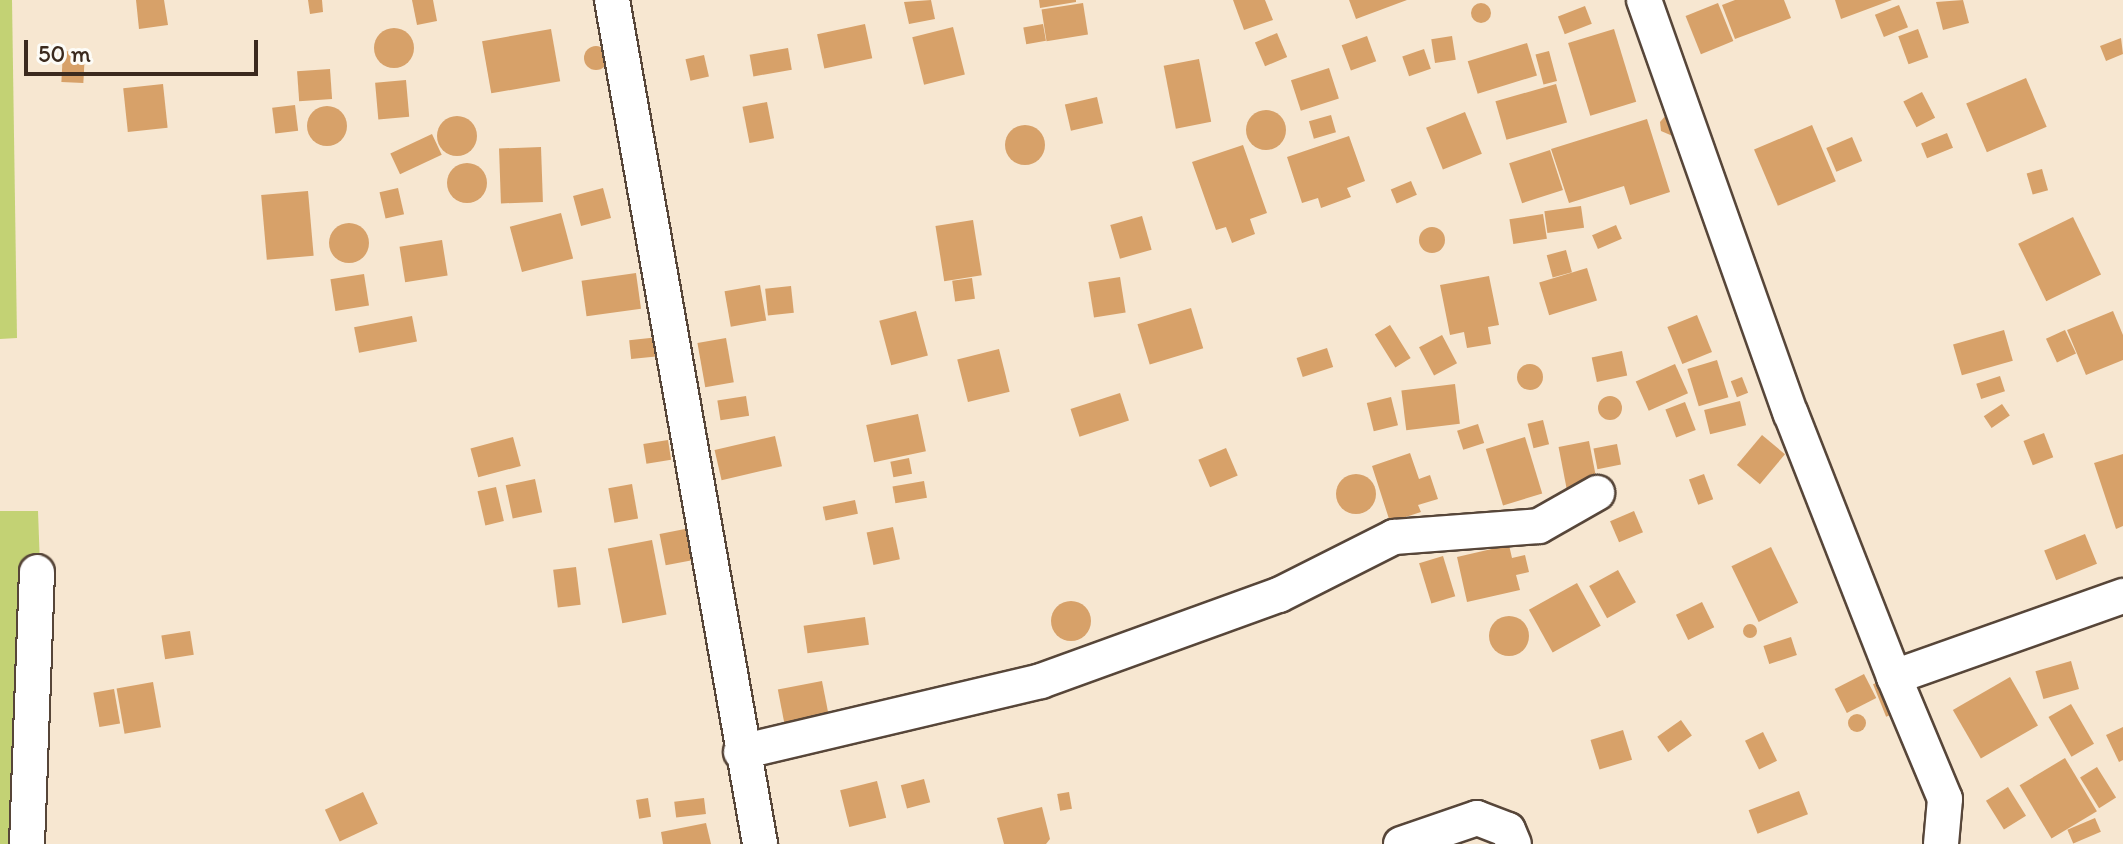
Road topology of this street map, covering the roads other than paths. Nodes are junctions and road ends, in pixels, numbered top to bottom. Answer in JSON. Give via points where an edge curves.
{"nodes":[{"id":1,"x":612,"y":0,"type":"edge"},
{"id":2,"x":1644,"y":0,"type":"edge"},
{"id":3,"x":1597,"y":493,"type":"dead end"},
{"id":4,"x":37,"y":572,"type":"dead end"},
{"id":5,"x":2123,"y":596,"type":"edge"},
{"id":6,"x":1894,"y":677,"type":"junction"},
{"id":7,"x":741,"y":752,"type":"junction"},
{"id":8,"x":27,"y":844,"type":"edge"},
{"id":9,"x":760,"y":844,"type":"edge"},
{"id":10,"x":1401,"y":844,"type":"edge"},
{"id":11,"x":1514,"y":844,"type":"edge"},
{"id":12,"x":1941,"y":844,"type":"edge"}],
"edges":[{"from":1,"to":7,"type":"street"},
{"from":2,"to":6,"type":"street","via":[[1791,414]]},
{"from":3,"to":7,"type":"street","via":[[1539,526],[1394,537],[1279,595],[1041,681]]},
{"from":4,"to":8,"type":"street"},
{"from":5,"to":6,"type":"street"},
{"from":6,"to":12,"type":"street","via":[[1945,799]]},
{"from":7,"to":9,"type":"street"},
{"from":10,"to":11,"type":"street","via":[[1477,818],[1508,830]]}]}
